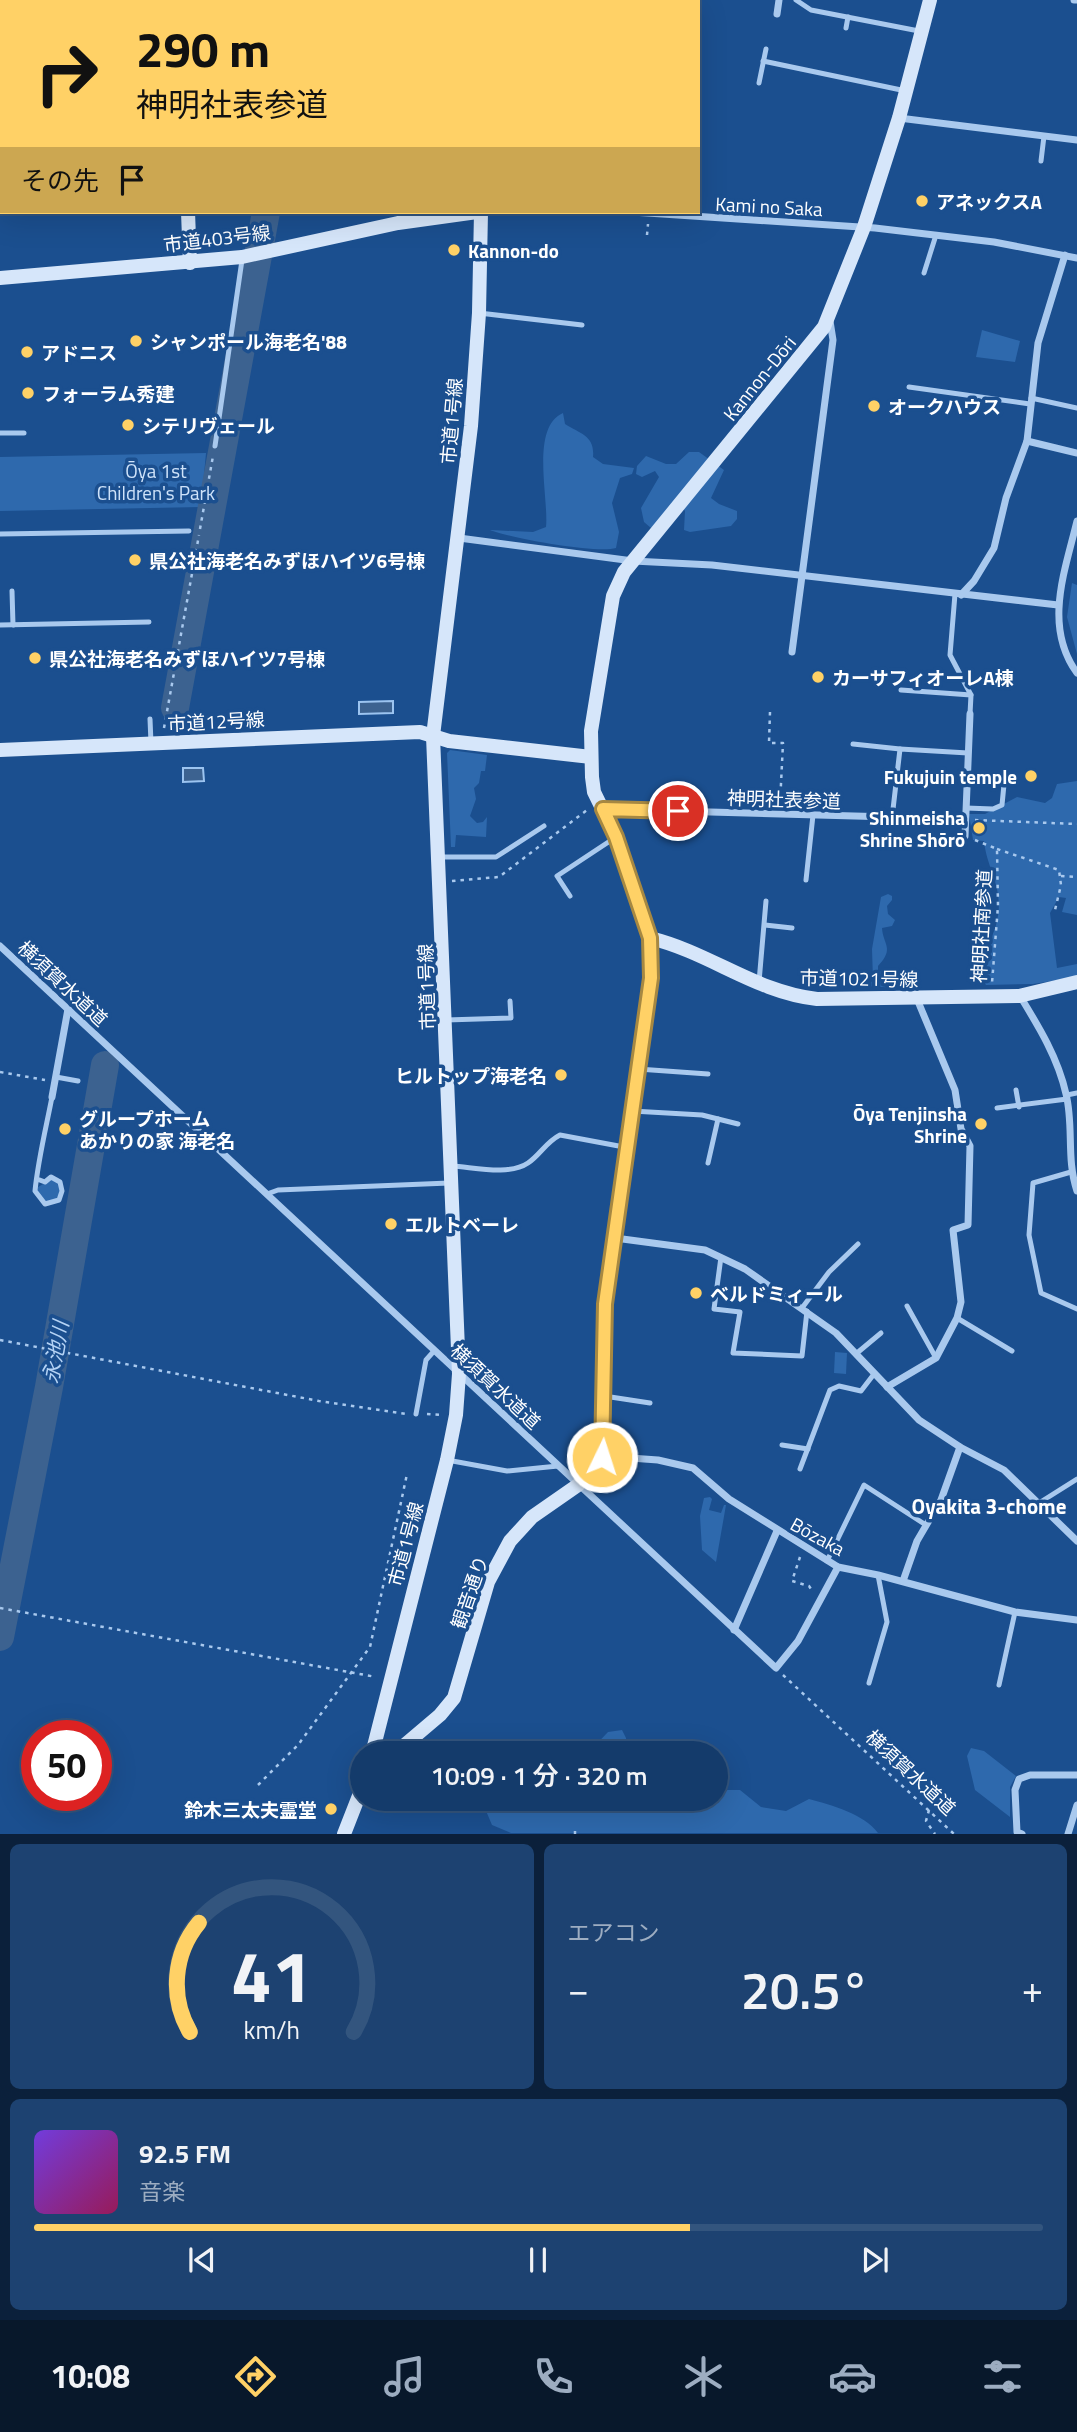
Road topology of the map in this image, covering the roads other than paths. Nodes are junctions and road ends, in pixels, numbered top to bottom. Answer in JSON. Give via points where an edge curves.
{"nodes":[{"id":1,"x":779,"y":0,"type":"edge"},
{"id":2,"x":796,"y":0,"type":"edge"},
{"id":3,"x":930,"y":0,"type":"edge"},
{"id":4,"x":777,"y":14,"type":"dead end"},
{"id":5,"x":848,"y":17,"type":"junction"},
{"id":6,"x":846,"y":28,"type":"dead end"},
{"id":7,"x":922,"y":32,"type":"junction"},
{"id":8,"x":766,"y":49,"type":"dead end"},
{"id":9,"x":764,"y":61,"type":"junction"},
{"id":10,"x":759,"y":83,"type":"dead end"},
{"id":11,"x":906,"y":91,"type":"junction"},
{"id":12,"x":900,"y":118,"type":"junction"},
{"id":13,"x":1044,"y":136,"type":"junction"},
{"id":14,"x":1077,"y":140,"type":"edge"},
{"id":15,"x":1041,"y":161,"type":"dead end"},
{"id":16,"x":188,"y":214,"type":"edge"},
{"id":17,"x":464,"y":214,"type":"edge"},
{"id":18,"x":479,"y":214,"type":"edge"},
{"id":19,"x":669,"y":214,"type":"edge"},
{"id":20,"x":864,"y":227,"type":"junction"},
{"id":21,"x":936,"y":235,"type":"junction"},
{"id":22,"x":1065,"y":255,"type":"junction"},
{"id":23,"x":246,"y":256,"type":"junction"},
{"id":24,"x":1077,"y":257,"type":"edge"},
{"id":25,"x":190,"y":263,"type":"junction"},
{"id":26,"x":924,"y":273,"type":"dead end"},
{"id":27,"x":0,"y":278,"type":"edge"},
{"id":28,"x":479,"y":313,"type":"junction"},
{"id":29,"x":829,"y":317,"type":"junction"},
{"id":30,"x":582,"y":325,"type":"dead end"},
{"id":31,"x":909,"y":387,"type":"dead end"},
{"id":32,"x":1031,"y":401,"type":"junction"},
{"id":33,"x":1077,"y":408,"type":"edge"},
{"id":34,"x":0,"y":433,"type":"edge"},
{"id":35,"x":24,"y":433,"type":"dead end"},
{"id":36,"x":1027,"y":441,"type":"junction"},
{"id":37,"x":215,"y":446,"type":"road end"},
{"id":38,"x":1077,"y":453,"type":"edge"},
{"id":39,"x":1077,"y":521,"type":"edge"},
{"id":40,"x":189,"y":531,"type":"dead end"},
{"id":41,"x":0,"y":534,"type":"edge"},
{"id":42,"x":459,"y":538,"type":"junction"},
{"id":43,"x":633,"y":561,"type":"junction"},
{"id":44,"x":801,"y":575,"type":"junction"},
{"id":45,"x":12,"y":591,"type":"dead end"},
{"id":46,"x":958,"y":594,"type":"junction"},
{"id":47,"x":1058,"y":605,"type":"junction"},
{"id":48,"x":149,"y":622,"type":"dead end"},
{"id":49,"x":0,"y":625,"type":"edge"},
{"id":50,"x":13,"y":625,"type":"junction"},
{"id":51,"x":792,"y":652,"type":"dead end"},
{"id":52,"x":1077,"y":673,"type":"edge"},
{"id":53,"x":901,"y":690,"type":"dead end"},
{"id":54,"x":971,"y":695,"type":"junction"},
{"id":55,"x":970,"y":714,"type":"joint"},
{"id":56,"x":150,"y":719,"type":"dead end"},
{"id":57,"x":433,"y":736,"type":"junction"},
{"id":58,"x":151,"y":743,"type":"junction"},
{"id":59,"x":853,"y":744,"type":"dead end"},
{"id":60,"x":900,"y":749,"type":"junction"},
{"id":61,"x":0,"y":750,"type":"edge"},
{"id":62,"x":968,"y":753,"type":"junction"},
{"id":63,"x":592,"y":757,"type":"junction"},
{"id":64,"x":1005,"y":774,"type":"dead end"},
{"id":65,"x":966,"y":808,"type":"junction"},
{"id":66,"x":603,"y":809,"type":"junction"},
{"id":67,"x":813,"y":815,"type":"junction"},
{"id":68,"x":892,"y":818,"type":"junction"},
{"id":69,"x":967,"y":820,"type":"junction"},
{"id":70,"x":544,"y":826,"type":"dead end"},
{"id":71,"x":965,"y":836,"type":"road end"},
{"id":72,"x":616,"y":837,"type":"junction"},
{"id":73,"x":439,"y":857,"type":"junction"},
{"id":74,"x":806,"y":880,"type":"dead end"},
{"id":75,"x":570,"y":896,"type":"dead end"},
{"id":76,"x":766,"y":901,"type":"dead end"},
{"id":77,"x":765,"y":925,"type":"junction"},
{"id":78,"x":792,"y":928,"type":"dead end"},
{"id":79,"x":650,"y":938,"type":"junction"},
{"id":80,"x":0,"y":946,"type":"edge"},
{"id":81,"x":1077,"y":982,"type":"edge"},
{"id":82,"x":759,"y":985,"type":"junction"},
{"id":83,"x":1019,"y":996,"type":"junction"},
{"id":84,"x":917,"y":999,"type":"junction"},
{"id":85,"x":510,"y":1001,"type":"dead end"},
{"id":86,"x":68,"y":1009,"type":"junction"},
{"id":87,"x":446,"y":1020,"type":"junction"},
{"id":88,"x":638,"y":1069,"type":"junction"},
{"id":89,"x":708,"y":1074,"type":"dead end"},
{"id":90,"x":55,"y":1079,"type":"junction"},
{"id":91,"x":78,"y":1081,"type":"dead end"},
{"id":92,"x":1016,"y":1090,"type":"dead end"},
{"id":93,"x":1077,"y":1093,"type":"edge"},
{"id":94,"x":52,"y":1097,"type":"joint"},
{"id":95,"x":1067,"y":1097,"type":"junction"},
{"id":96,"x":1019,"y":1107,"type":"junction"},
{"id":97,"x":997,"y":1108,"type":"dead end"},
{"id":98,"x":632,"y":1111,"type":"junction"},
{"id":99,"x":718,"y":1119,"type":"junction"},
{"id":100,"x":738,"y":1124,"type":"dead end"},
{"id":101,"x":1073,"y":1131,"type":"edge"},
{"id":102,"x":627,"y":1148,"type":"junction"},
{"id":103,"x":708,"y":1163,"type":"dead end"},
{"id":104,"x":452,"y":1166,"type":"junction"},
{"id":105,"x":1071,"y":1172,"type":"junction"},
{"id":106,"x":37,"y":1179,"type":"junction"},
{"id":107,"x":452,"y":1183,"type":"junction"},
{"id":108,"x":1076,"y":1187,"type":"edge"},
{"id":109,"x":267,"y":1194,"type":"junction"},
{"id":110,"x":614,"y":1238,"type":"junction"},
{"id":111,"x":858,"y":1244,"type":"dead end"},
{"id":112,"x":721,"y":1257,"type":"junction"},
{"id":113,"x":907,"y":1307,"type":"dead end"},
{"id":114,"x":1077,"y":1309,"type":"edge"},
{"id":115,"x":804,"y":1310,"type":"junction"},
{"id":116,"x":957,"y":1318,"type":"junction"},
{"id":117,"x":881,"y":1333,"type":"dead end"},
{"id":118,"x":434,"y":1351,"type":"junction"},
{"id":119,"x":1013,"y":1351,"type":"dead end"},
{"id":120,"x":857,"y":1353,"type":"junction"},
{"id":121,"x":936,"y":1358,"type":"junction"},
{"id":122,"x":459,"y":1374,"type":"junction"},
{"id":123,"x":874,"y":1374,"type":"junction"},
{"id":124,"x":887,"y":1387,"type":"junction"},
{"id":125,"x":604,"y":1396,"type":"junction"},
{"id":126,"x":650,"y":1403,"type":"dead end"},
{"id":127,"x":416,"y":1414,"type":"road end"},
{"id":128,"x":782,"y":1445,"type":"dead end"},
{"id":129,"x":960,"y":1447,"type":"junction"},
{"id":130,"x":808,"y":1449,"type":"junction"},
{"id":131,"x":602,"y":1457,"type":"junction"},
{"id":132,"x":447,"y":1460,"type":"junction"},
{"id":133,"x":558,"y":1466,"type":"junction"},
{"id":134,"x":800,"y":1469,"type":"dead end"},
{"id":135,"x":1077,"y":1479,"type":"edge"},
{"id":136,"x":578,"y":1485,"type":"junction"},
{"id":137,"x":1039,"y":1503,"type":"junction"},
{"id":138,"x":926,"y":1525,"type":"junction"},
{"id":139,"x":777,"y":1531,"type":"junction"},
{"id":140,"x":1077,"y":1541,"type":"edge"},
{"id":141,"x":827,"y":1561,"type":"junction"},
{"id":142,"x":838,"y":1567,"type":"junction"},
{"id":143,"x":878,"y":1575,"type":"junction"},
{"id":144,"x":903,"y":1581,"type":"junction"},
{"id":145,"x":1015,"y":1612,"type":"junction"},
{"id":146,"x":1077,"y":1620,"type":"edge"},
{"id":147,"x":734,"y":1630,"type":"junction"},
{"id":148,"x":869,"y":1683,"type":"dead end"},
{"id":149,"x":999,"y":1685,"type":"dead end"},
{"id":150,"x":375,"y":1741,"type":"edge"},
{"id":151,"x":409,"y":1741,"type":"edge"},
{"id":152,"x":1077,"y":1775,"type":"edge"},
{"id":153,"x":1077,"y":1805,"type":"edge"},
{"id":154,"x":353,"y":1811,"type":"edge"},
{"id":155,"x":344,"y":1833,"type":"edge"},
{"id":156,"x":1019,"y":1833,"type":"edge"},
{"id":157,"x":1068,"y":1833,"type":"edge"}],
"edges":[{"from":1,"to":4,"type":"street"},
{"from":2,"to":5,"type":"lane","via":[[811,10]]},
{"from":3,"to":7,"type":"street","name":"Kannon-Dōri"},
{"from":5,"to":6,"type":"lane"},
{"from":5,"to":7,"type":"lane"},
{"from":7,"to":11,"type":"street","name":"Kannon-Dōri"},
{"from":8,"to":9,"type":"lane"},
{"from":9,"to":10,"type":"lane"},
{"from":9,"to":11,"type":"lane"},
{"from":11,"to":12,"type":"street","name":"Kannon-Dōri"},
{"from":12,"to":13,"type":"street"},
{"from":12,"to":20,"type":"street","name":"Kannon-Dōri"},
{"from":13,"to":14,"type":"street"},
{"from":13,"to":15,"type":"lane"},
{"from":16,"to":25,"type":"street"},
{"from":17,"to":23,"type":"street","name":"市道403号線","via":[[398,223]]},
{"from":18,"to":28,"type":"street","name":"市道1号線"},
{"from":19,"to":20,"type":"street","name":"Kami no Saka"},
{"from":20,"to":21,"type":"street","name":"Kami no Saka"},
{"from":20,"to":29,"type":"street","name":"Kannon-Dōri"},
{"from":21,"to":22,"type":"street","name":"Kami no Saka"},
{"from":21,"to":26,"type":"lane"},
{"from":22,"to":24,"type":"street","name":"Kami no Saka"},
{"from":22,"to":32,"type":"street","via":[[1038,343]]},
{"from":23,"to":25,"type":"street","name":"市道403号線"},
{"from":23,"to":37,"type":"lane"},
{"from":25,"to":27,"type":"street","name":"市道403号線"},
{"from":28,"to":30,"type":"lane"},
{"from":28,"to":42,"type":"street","name":"市道1号線"},
{"from":29,"to":43,"type":"street","name":"Kannon-Dōri"},
{"from":29,"to":44,"type":"street","via":[[832,340]]},
{"from":31,"to":32,"type":"lane"},
{"from":32,"to":33,"type":"lane"},
{"from":32,"to":36,"type":"street"},
{"from":34,"to":35,"type":"lane"},
{"from":36,"to":38,"type":"street"},
{"from":36,"to":46,"type":"street","via":[[994,548],[974,581]]},
{"from":39,"to":47,"type":"street"},
{"from":40,"to":41,"type":"lane"},
{"from":42,"to":43,"type":"street"},
{"from":42,"to":57,"type":"street","name":"市道1号線"},
{"from":43,"to":44,"type":"street"},
{"from":43,"to":63,"type":"street","name":"Kannon-Dōri","via":[[613,596],[591,730]]},
{"from":44,"to":46,"type":"street"},
{"from":44,"to":51,"type":"street"},
{"from":45,"to":50,"type":"lane"},
{"from":46,"to":47,"type":"street"},
{"from":46,"to":54,"type":"lane","via":[[950,655]]},
{"from":47,"to":52,"type":"street","via":[[1062,641]]},
{"from":48,"to":50,"type":"lane"},
{"from":49,"to":50,"type":"lane"},
{"from":53,"to":54,"type":"lane"},
{"from":54,"to":55,"type":"lane"},
{"from":55,"to":62,"type":"street"},
{"from":56,"to":58,"type":"lane"},
{"from":57,"to":58,"type":"street","name":"市道12号線","via":[[420,732]]},
{"from":57,"to":63,"type":"street","name":"市道12号線"},
{"from":57,"to":73,"type":"street","name":"市道1号線"},
{"from":58,"to":61,"type":"street","name":"市道12号線"},
{"from":59,"to":60,"type":"lane"},
{"from":60,"to":62,"type":"lane"},
{"from":60,"to":68,"type":"lane"},
{"from":62,"to":65,"type":"street"},
{"from":63,"to":66,"type":"street","via":[[594,792]]},
{"from":64,"to":65,"type":"lane","via":[[1002,805]]},
{"from":65,"to":69,"type":"street"},
{"from":66,"to":67,"type":"street","name":"神明社表参道"},
{"from":66,"to":72,"type":"street"},
{"from":67,"to":68,"type":"street","name":"神明社表参道"},
{"from":67,"to":74,"type":"lane"},
{"from":68,"to":69,"type":"street","name":"神明社表参道"},
{"from":69,"to":71,"type":"street"},
{"from":70,"to":73,"type":"lane","via":[[496,857]]},
{"from":72,"to":75,"type":"lane","via":[[557,876]]},
{"from":72,"to":79,"type":"street"},
{"from":73,"to":87,"type":"street","name":"市道1号線"},
{"from":76,"to":77,"type":"lane"},
{"from":77,"to":78,"type":"lane"},
{"from":77,"to":82,"type":"lane"},
{"from":79,"to":82,"type":"street","name":"市道1021号線","via":[[714,960]]},
{"from":79,"to":88,"type":"street","via":[[651,978]]},
{"from":80,"to":86,"type":"street","name":"横須賀水道道"},
{"from":81,"to":83,"type":"street","name":"市道1021号線"},
{"from":82,"to":84,"type":"street","name":"市道1021号線","via":[[817,999]]},
{"from":83,"to":84,"type":"street","name":"市道1021号線"},
{"from":83,"to":95,"type":"street","via":[[1049,1044]]},
{"from":84,"to":116,"type":"street","via":[[955,1090],[961,1129],[970,1146],[968,1225],[953,1230],[961,1302]]},
{"from":85,"to":87,"type":"lane","via":[[510,1018]]},
{"from":86,"to":90,"type":"street"},
{"from":86,"to":109,"type":"street","name":"横須賀水道道"},
{"from":87,"to":104,"type":"street","name":"市道1号線"},
{"from":88,"to":89,"type":"lane"},
{"from":88,"to":98,"type":"street"},
{"from":90,"to":91,"type":"lane"},
{"from":90,"to":94,"type":"street"},
{"from":92,"to":96,"type":"lane"},
{"from":93,"to":95,"type":"lane"},
{"from":94,"to":106,"type":"lane"},
{"from":95,"to":96,"type":"lane"},
{"from":95,"to":101,"type":"street"},
{"from":96,"to":97,"type":"lane"},
{"from":98,"to":99,"type":"lane"},
{"from":98,"to":102,"type":"street"},
{"from":99,"to":100,"type":"lane"},
{"from":99,"to":103,"type":"lane"},
{"from":101,"to":105,"type":"street"},
{"from":102,"to":104,"type":"lane","via":[[561,1135],[525,1166]]},
{"from":102,"to":110,"type":"street"},
{"from":104,"to":107,"type":"street","name":"市道1号線"},
{"from":105,"to":108,"type":"street"},
{"from":105,"to":114,"type":"lane","via":[[1033,1183],[1029,1235],[1041,1293]]},
{"from":106,"to":106,"type":"lane","via":[[40,1201],[51,1204],[59,1200],[58,1181]]},
{"from":107,"to":109,"type":"lane"},
{"from":107,"to":122,"type":"street","name":"市道1号線"},
{"from":109,"to":118,"type":"street","name":"横須賀水道道"},
{"from":110,"to":112,"type":"street","via":[[688,1247]]},
{"from":110,"to":125,"type":"street","via":[[602,1335]]},
{"from":111,"to":115,"type":"lane","via":[[829,1272]]},
{"from":112,"to":115,"type":"street"},
{"from":112,"to":115,"type":"lane","via":[[714,1309],[740,1312],[733,1353],[802,1356]]},
{"from":113,"to":121,"type":"lane"},
{"from":115,"to":120,"type":"street"},
{"from":116,"to":119,"type":"lane"},
{"from":116,"to":121,"type":"street"},
{"from":117,"to":120,"type":"lane"},
{"from":118,"to":122,"type":"street","name":"横須賀水道道"},
{"from":118,"to":127,"type":"lane","via":[[426,1360]]},
{"from":120,"to":123,"type":"street"},
{"from":121,"to":124,"type":"street"},
{"from":122,"to":132,"type":"street","name":"市道1号線"},
{"from":122,"to":133,"type":"street","name":"横須賀水道道"},
{"from":123,"to":124,"type":"street"},
{"from":123,"to":130,"type":"lane","via":[[861,1391],[830,1390]]},
{"from":124,"to":129,"type":"street","via":[[919,1420]]},
{"from":125,"to":126,"type":"lane"},
{"from":125,"to":131,"type":"street"},
{"from":128,"to":130,"type":"lane"},
{"from":129,"to":137,"type":"street","via":[[1004,1470]]},
{"from":129,"to":138,"type":"street"},
{"from":130,"to":134,"type":"lane"},
{"from":131,"to":136,"type":"street","name":"観音通り"},
{"from":131,"to":139,"type":"street","name":"Bōzaka","via":[[658,1460],[693,1468]]},
{"from":132,"to":133,"type":"lane","via":[[507,1471]]},
{"from":132,"to":150,"type":"street","name":"市道1号線"},
{"from":133,"to":136,"type":"street","name":"横須賀水道道"},
{"from":135,"to":137,"type":"lane"},
{"from":136,"to":147,"type":"street","name":"横須賀水道道"},
{"from":136,"to":151,"type":"street","name":"観音通り","via":[[532,1517],[510,1541],[488,1582],[454,1698]]},
{"from":137,"to":140,"type":"street"},
{"from":138,"to":141,"type":"lane","via":[[864,1485]]},
{"from":138,"to":144,"type":"street"},
{"from":139,"to":141,"type":"street","name":"Bōzaka"},
{"from":139,"to":147,"type":"street"},
{"from":141,"to":142,"type":"street","name":"Bōzaka"},
{"from":142,"to":143,"type":"street","name":"Bōzaka"},
{"from":142,"to":147,"type":"street","name":"横須賀水道道","via":[[798,1641],[776,1668]]},
{"from":143,"to":144,"type":"street","name":"Bōzaka"},
{"from":143,"to":148,"type":"lane","via":[[887,1622]]},
{"from":144,"to":145,"type":"street","name":"Bōzaka"},
{"from":145,"to":146,"type":"street","name":"Bōzaka"},
{"from":145,"to":149,"type":"lane"},
{"from":152,"to":156,"type":"street","via":[[1030,1774],[1018,1779]]},
{"from":153,"to":157,"type":"street"},
{"from":154,"to":155,"type":"street"}]}
